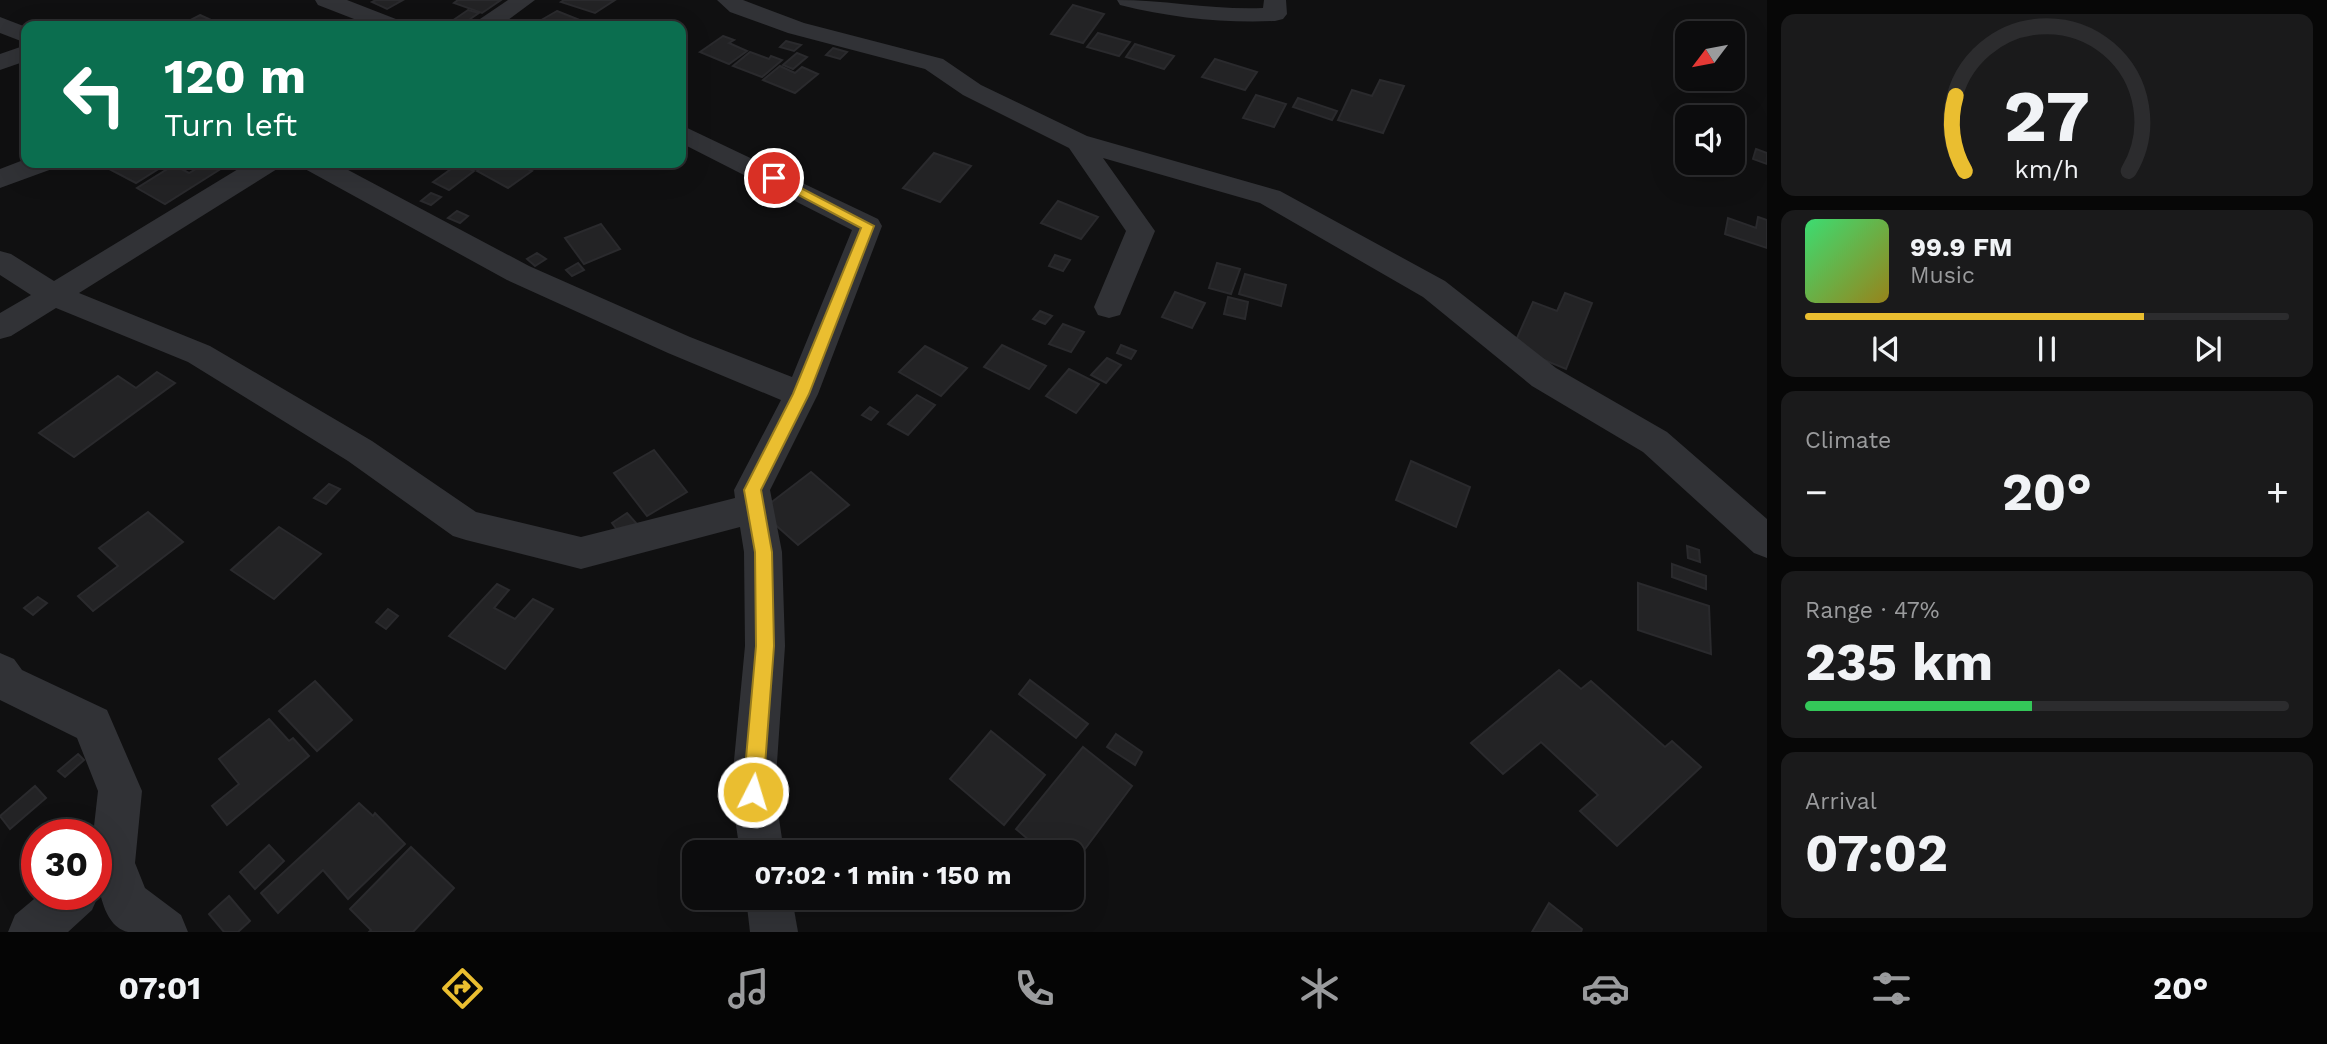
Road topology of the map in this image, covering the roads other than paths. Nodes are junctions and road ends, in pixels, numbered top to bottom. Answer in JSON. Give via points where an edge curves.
{"nodes":[{"id":1,"x":326,"y":0,"type":"edge"},
{"id":2,"x":524,"y":0,"type":"edge"},
{"id":3,"x":728,"y":0,"type":"edge"},
{"id":4,"x":1128,"y":0,"type":"edge"},
{"id":5,"x":1275,"y":0,"type":"edge"},
{"id":6,"x":380,"y":21,"type":"edge"},
{"id":7,"x":492,"y":21,"type":"edge"},
{"id":8,"x":0,"y":24,"type":"edge"},
{"id":9,"x":21,"y":34,"type":"edge"},
{"id":10,"x":21,"y":54,"type":"edge"},
{"id":11,"x":0,"y":63,"type":"edge"},
{"id":12,"x":686,"y":135,"type":"edge"},
{"id":13,"x":1078,"y":142,"type":"junction"},
{"id":14,"x":29,"y":168,"type":"edge"},
{"id":15,"x":259,"y":168,"type":"edge"},
{"id":16,"x":324,"y":168,"type":"edge"},
{"id":17,"x":0,"y":179,"type":"edge"},
{"id":18,"x":0,"y":261,"type":"edge"},
{"id":19,"x":54,"y":295,"type":"junction"},
{"id":20,"x":1109,"y":307,"type":"dead end"},
{"id":21,"x":0,"y":328,"type":"edge"},
{"id":22,"x":801,"y":394,"type":"junction"},
{"id":23,"x":755,"y":508,"type":"junction"},
{"id":24,"x":1767,"y":542,"type":"edge"},
{"id":25,"x":0,"y":672,"type":"edge"},
{"id":26,"x":112,"y":830,"type":"edge"},
{"id":27,"x":760,"y":840,"type":"edge"},
{"id":28,"x":112,"y":881,"type":"edge"},
{"id":29,"x":57,"y":910,"type":"edge"},
{"id":30,"x":771,"y":910,"type":"edge"},
{"id":31,"x":32,"y":932,"type":"edge"},
{"id":32,"x":164,"y":932,"type":"edge"},
{"id":33,"x":774,"y":932,"type":"edge"}],
"edges":[{"from":1,"to":6,"type":"street"},
{"from":2,"to":7,"type":"street"},
{"from":3,"to":13,"type":"street","via":[[796,28],[934,64],[972,90]]},
{"from":4,"to":5,"type":"street","via":[[1222,17],[1275,14]]},
{"from":8,"to":9,"type":"street"},
{"from":10,"to":11,"type":"street"},
{"from":12,"to":22,"type":"street","via":[[868,226]]},
{"from":13,"to":20,"type":"street","via":[[1141,231]]},
{"from":13,"to":24,"type":"street","via":[[1270,197],[1434,289],[1544,377],[1655,442]]},
{"from":14,"to":17,"type":"street"},
{"from":15,"to":19,"type":"street"},
{"from":16,"to":22,"type":"street","via":[[518,273]]},
{"from":18,"to":19,"type":"street"},
{"from":19,"to":21,"type":"street"},
{"from":19,"to":23,"type":"street","via":[[199,354],[360,451],[466,525],[581,553]]},
{"from":22,"to":23,"type":"street","via":[[752,490]]},
{"from":23,"to":27,"type":"street","via":[[764,552],[765,646],[753,792]]},
{"from":25,"to":26,"type":"street","via":[[8,683],[92,724],[120,791]]},
{"from":28,"to":32,"type":"street","via":[[128,904]]},
{"from":29,"to":31,"type":"street"},
{"from":30,"to":33,"type":"street"}]}
